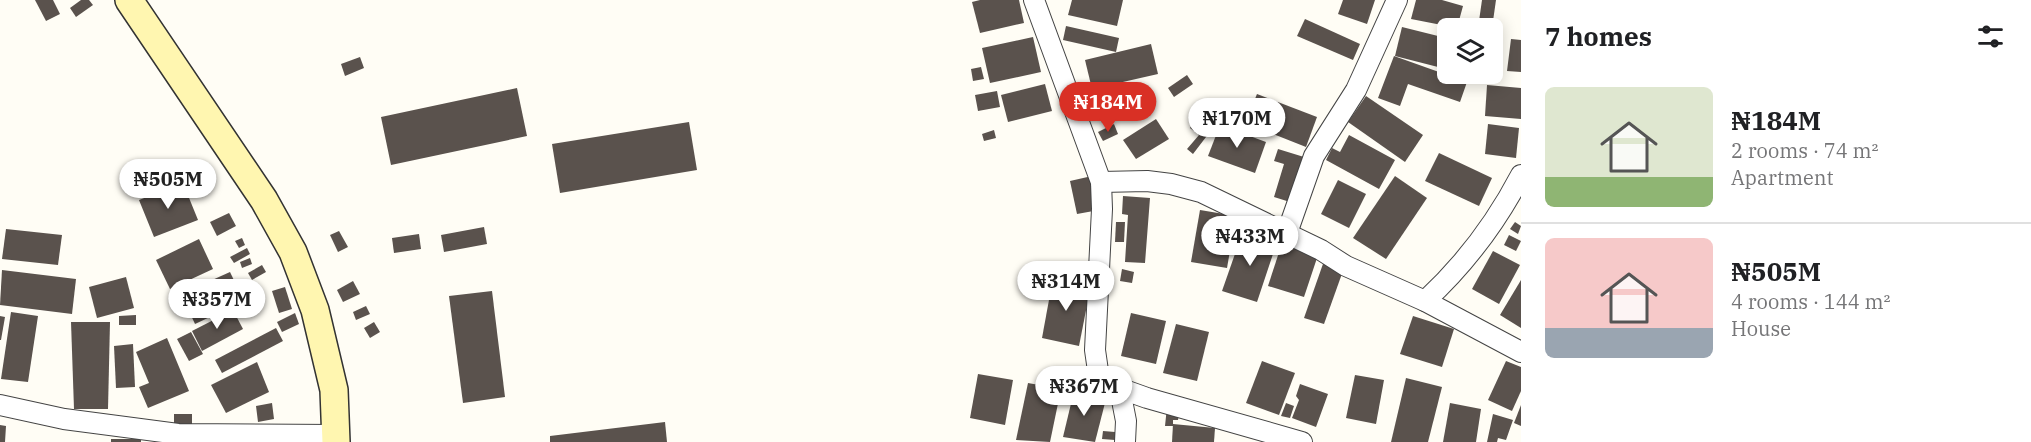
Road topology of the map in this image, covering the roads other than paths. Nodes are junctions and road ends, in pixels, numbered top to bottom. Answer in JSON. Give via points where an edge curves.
{"nodes":[{"id":1,"x":129,"y":0,"type":"edge"},
{"id":2,"x":1034,"y":0,"type":"edge"},
{"id":3,"x":1397,"y":0,"type":"edge"},
{"id":4,"x":1521,"y":175,"type":"edge"},
{"id":5,"x":1101,"y":182,"type":"junction"},
{"id":6,"x":1287,"y":233,"type":"junction"},
{"id":7,"x":1425,"y":301,"type":"junction"},
{"id":8,"x":1521,"y":352,"type":"edge"},
{"id":9,"x":1120,"y":390,"type":"junction"},
{"id":10,"x":0,"y":405,"type":"edge"},
{"id":11,"x":336,"y":439,"type":"edge"},
{"id":12,"x":1125,"y":442,"type":"edge"},
{"id":13,"x":1302,"y":442,"type":"edge"}],
"edges":[{"from":1,"to":11,"type":"main road","via":[[264,200],[293,252],[315,310],[334,390]]},
{"from":2,"to":5,"type":"street"},
{"from":3,"to":6,"type":"street","via":[[1356,90],[1314,156]]},
{"from":4,"to":7,"type":"street","via":[[1446,282]]},
{"from":5,"to":6,"type":"street","via":[[1147,181],[1201,192]]},
{"from":5,"to":9,"type":"street","via":[[1095,350],[1105,383]]},
{"from":6,"to":7,"type":"street","via":[[1346,266]]},
{"from":7,"to":8,"type":"street"},
{"from":9,"to":12,"type":"street","via":[[1126,421]]},
{"from":9,"to":13,"type":"street"},
{"from":10,"to":11,"type":"street","via":[[64,419],[178,434]]}]}
